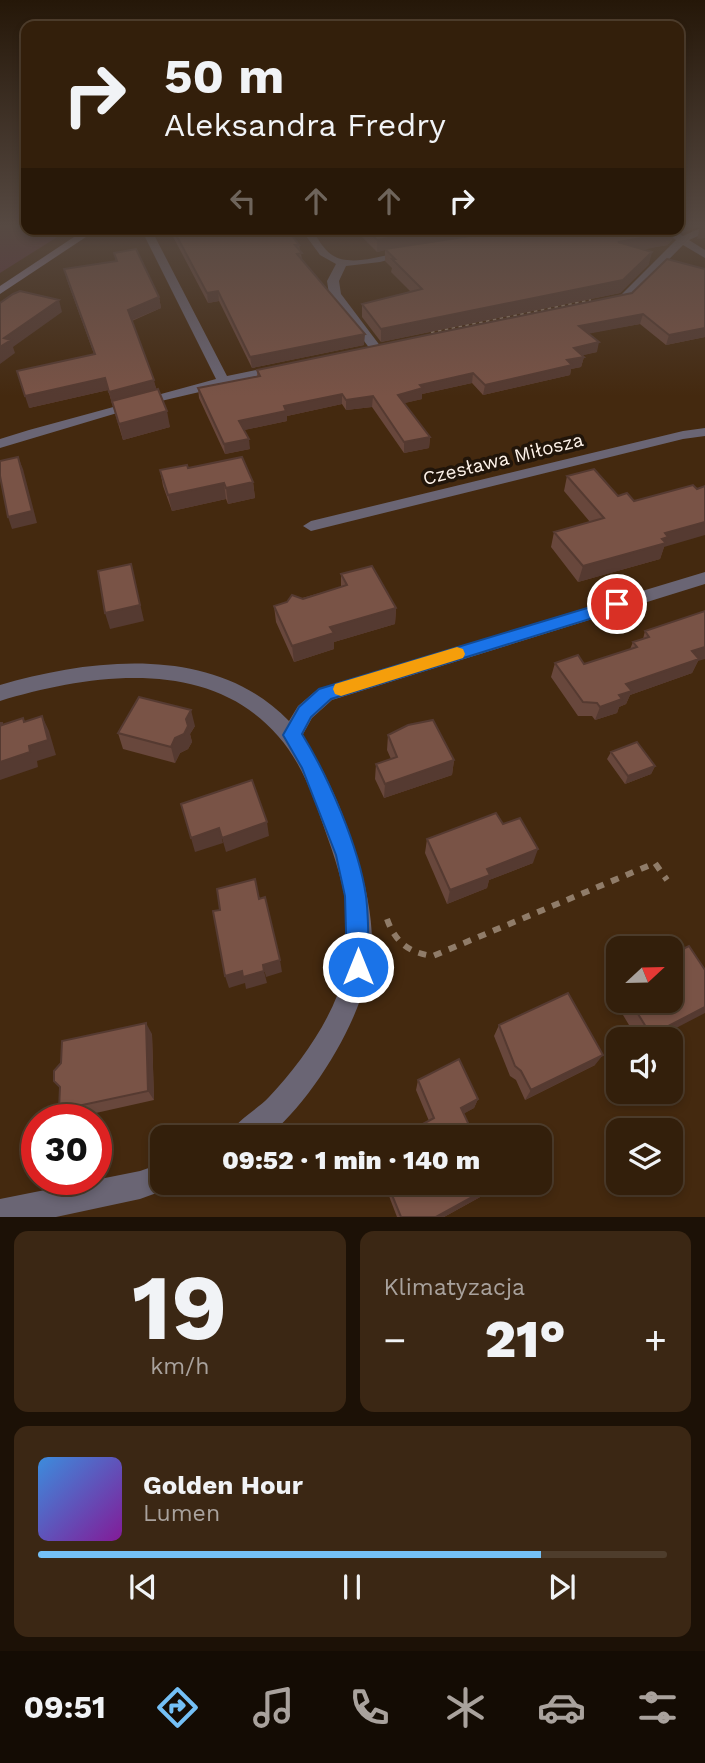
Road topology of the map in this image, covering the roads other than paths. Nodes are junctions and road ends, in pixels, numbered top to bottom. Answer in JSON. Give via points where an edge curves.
{"nodes":[{"id":1,"x":173,"y":282,"type":"edge"},
{"id":2,"x":333,"y":282,"type":"edge"},
{"id":3,"x":641,"y":282,"type":"edge"},
{"id":4,"x":597,"y":301,"type":"edge"},
{"id":5,"x":377,"y":350,"type":"edge"},
{"id":6,"x":289,"y":368,"type":"edge"},
{"id":7,"x":223,"y":381,"type":"junction"},
{"id":8,"x":705,"y":432,"type":"edge"},
{"id":9,"x":0,"y":444,"type":"edge"},
{"id":10,"x":310,"y":526,"type":"dead end"},
{"id":11,"x":705,"y":578,"type":"edge"},
{"id":12,"x":0,"y":693,"type":"edge"},
{"id":13,"x":292,"y":735,"type":"junction"},
{"id":14,"x":261,"y":1125,"type":"edge"},
{"id":15,"x":150,"y":1182,"type":"edge"},
{"id":16,"x":0,"y":1213,"type":"edge"}],
"edges":[{"from":1,"to":7,"type":"street"},
{"from":2,"to":5,"type":"street","via":[[335,294]]},
{"from":3,"to":4,"type":"street","via":[[625,298]]},
{"from":6,"to":7,"type":"street"},
{"from":7,"to":9,"type":"street"},
{"from":8,"to":10,"type":"street","name":"Czesława Miłosza"},
{"from":11,"to":13,"type":"street","via":[[325,694],[305,712]]},
{"from":12,"to":13,"type":"street","via":[[84,671],[120,668],[172,674],[216,685],[246,699]]},
{"from":13,"to":14,"type":"street","via":[[310,765],[346,855],[355,896],[358,967],[336,1027],[311,1067]]},
{"from":15,"to":16,"type":"street"}]}
